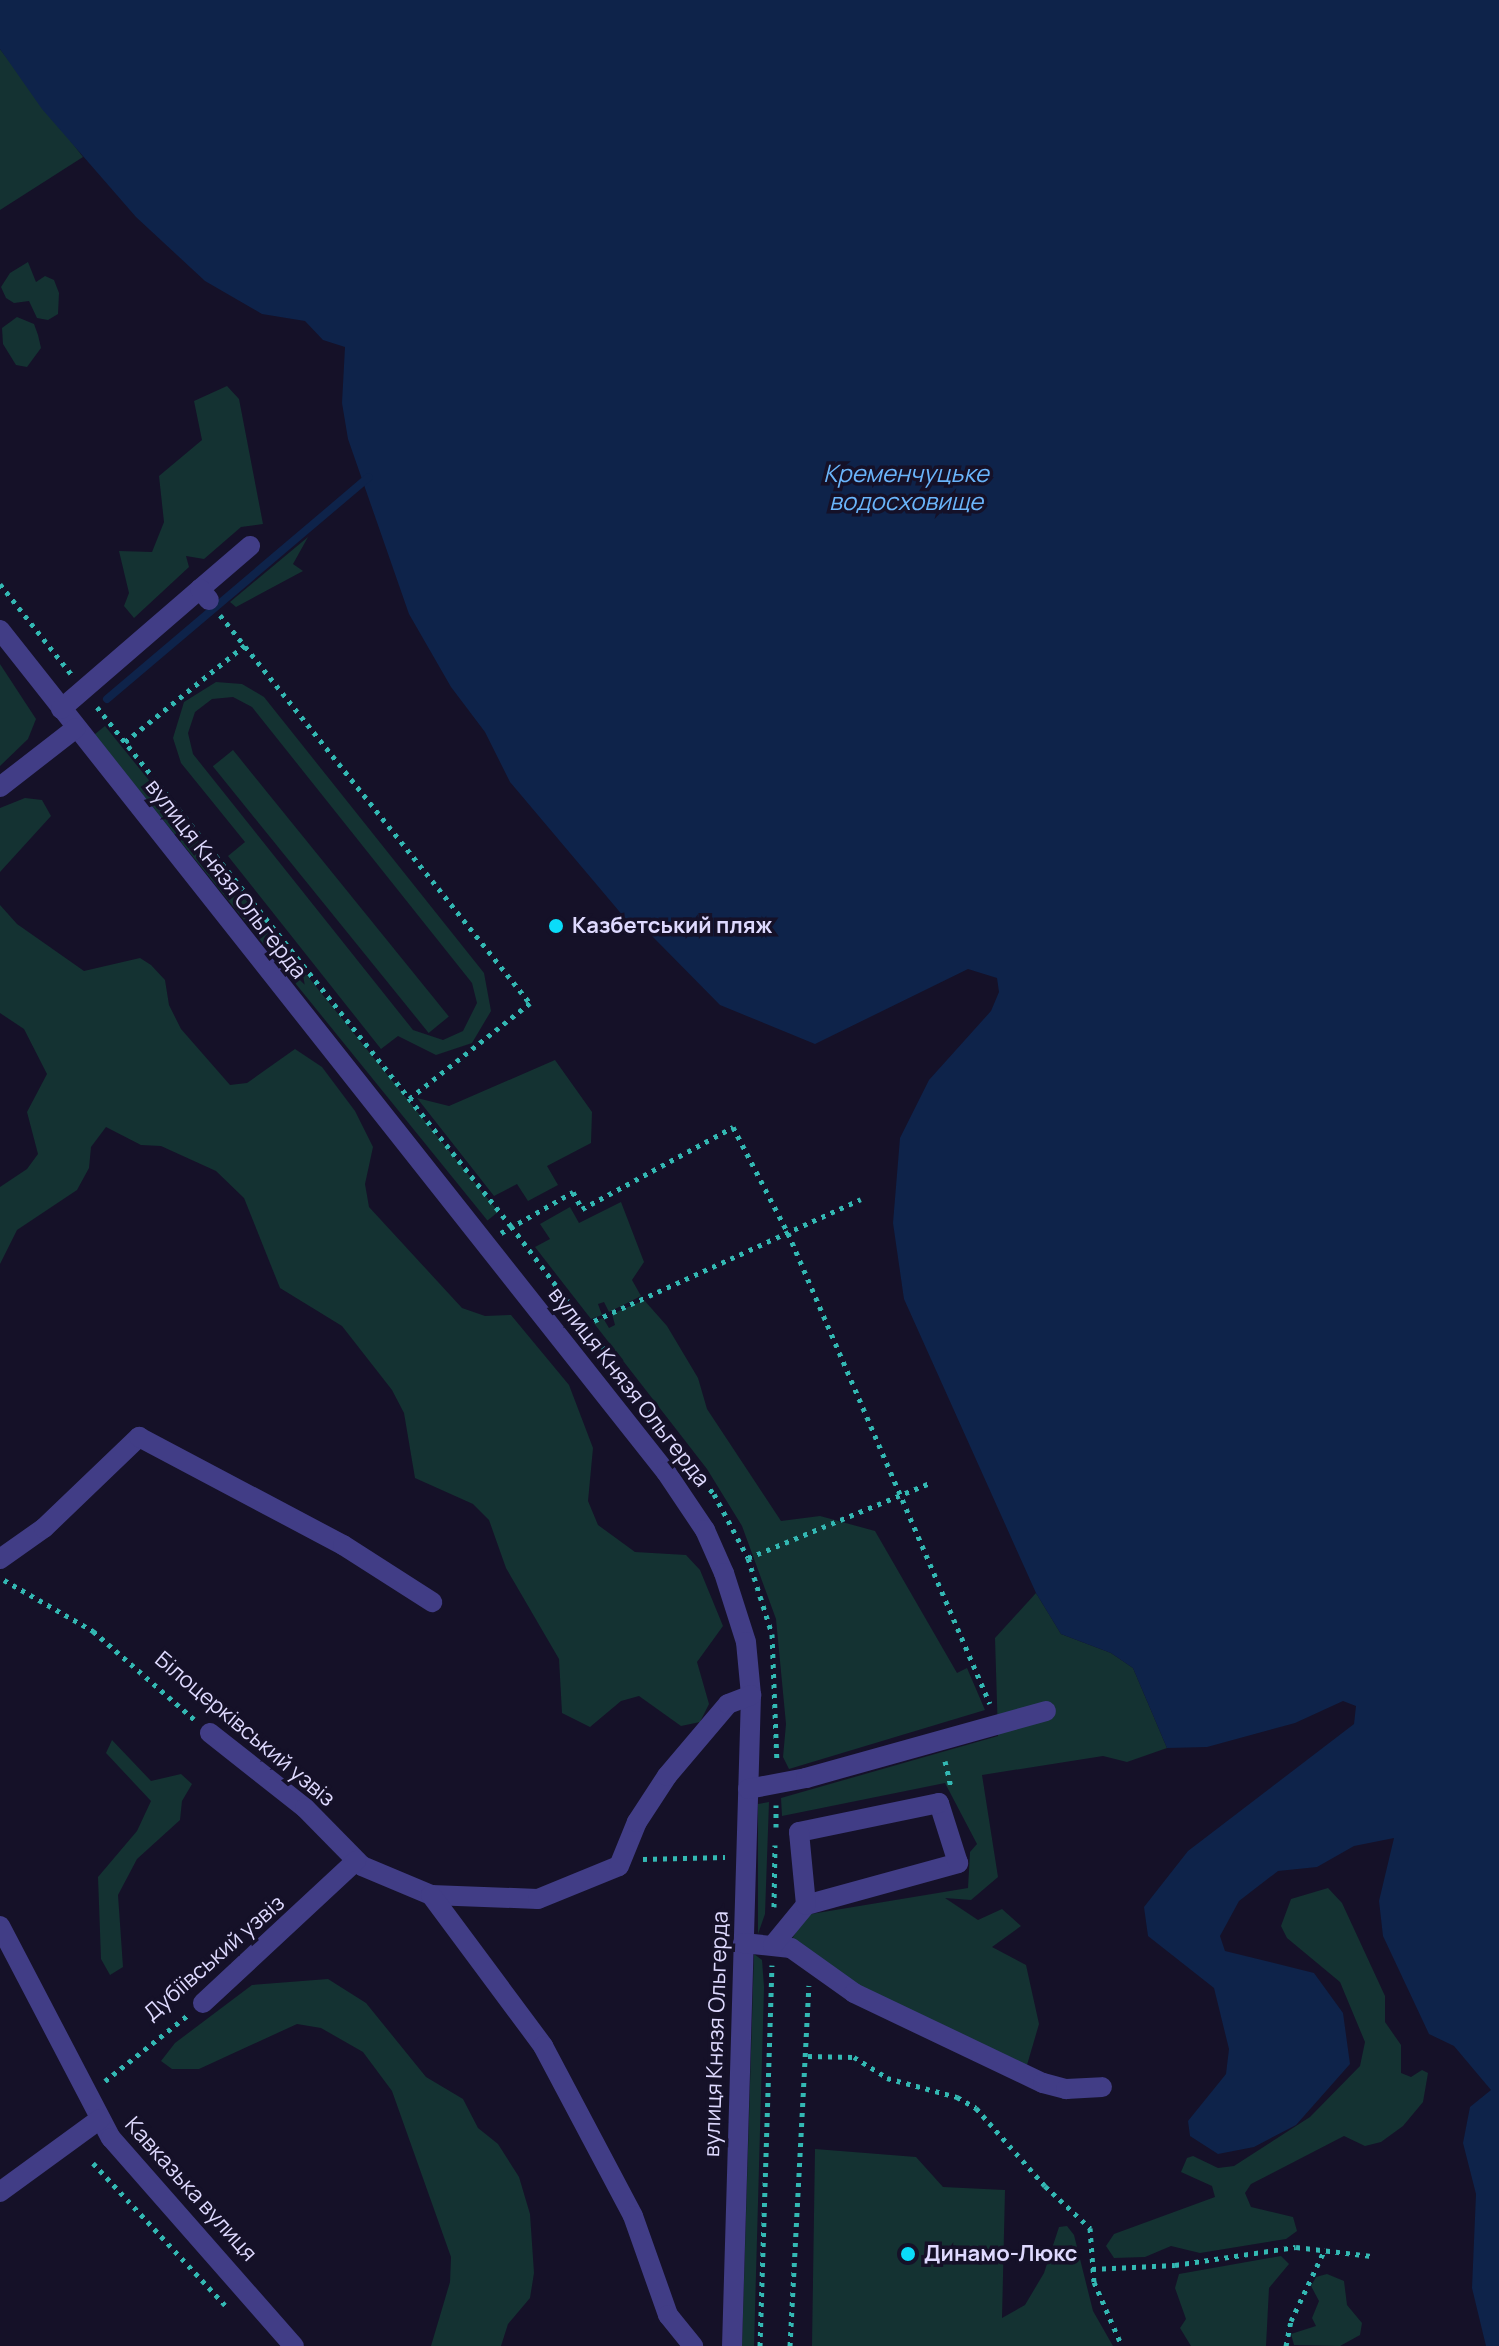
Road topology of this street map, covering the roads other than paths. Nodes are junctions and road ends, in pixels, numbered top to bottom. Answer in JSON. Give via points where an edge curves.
{"nodes":[{"id":1,"x":250,"y":546,"type":"dead end"},
{"id":2,"x":0,"y":630,"type":"edge"},
{"id":3,"x":61,"y":709,"type":"junction"},
{"id":4,"x":76,"y":728,"type":"junction"},
{"id":5,"x":0,"y":787,"type":"edge"},
{"id":6,"x":0,"y":1559,"type":"edge"},
{"id":7,"x":432,"y":1602,"type":"dead end"},
{"id":8,"x":751,"y":1695,"type":"junction"},
{"id":9,"x":1046,"y":1711,"type":"dead end"},
{"id":10,"x":210,"y":1733,"type":"road end"},
{"id":11,"x":748,"y":1789,"type":"junction"},
{"id":12,"x":356,"y":1861,"type":"junction"},
{"id":13,"x":431,"y":1895,"type":"junction"},
{"id":14,"x":806,"y":1905,"type":"junction"},
{"id":15,"x":0,"y":1926,"type":"edge"},
{"id":16,"x":743,"y":1943,"type":"junction"},
{"id":17,"x":773,"y":1945,"type":"junction"},
{"id":18,"x":203,"y":2003,"type":"road end"},
{"id":19,"x":1102,"y":2087,"type":"dead end"},
{"id":20,"x":100,"y":2119,"type":"junction"},
{"id":21,"x":0,"y":2192,"type":"edge"},
{"id":22,"x":294,"y":2346,"type":"edge"},
{"id":23,"x":693,"y":2346,"type":"edge"},
{"id":24,"x":732,"y":2346,"type":"edge"}],
"edges":[{"from":1,"to":3,"type":"street","via":[[204,595]]},
{"from":2,"to":3,"type":"street","name":"вулиця Князя Ольгерда"},
{"from":3,"to":4,"type":"street","name":"вулиця Князя Ольгерда"},
{"from":4,"to":5,"type":"street"},
{"from":4,"to":8,"type":"street","name":"вулиця Князя Ольгерда","via":[[666,1472],[705,1530],[742,1627]]},
{"from":6,"to":7,"type":"street","via":[[44,1528],[139,1437],[343,1545]]},
{"from":8,"to":11,"type":"street","name":"вулиця Князя Ольгерда"},
{"from":8,"to":13,"type":"street","name":"Білоцерківський узвіз","via":[[728,1704],[672,1769],[637,1822],[619,1866],[545,1898]]},
{"from":9,"to":11,"type":"street"},
{"from":10,"to":12,"type":"street","name":"Білоцерківський узвіз","via":[[305,1808]]},
{"from":11,"to":16,"type":"street","name":"вулиця Князя Ольгерда"},
{"from":12,"to":13,"type":"street","name":"Білоцерківський узвіз"},
{"from":12,"to":18,"type":"street","name":"Дубіївський узвіз"},
{"from":13,"to":23,"type":"street","via":[[548,2055],[633,2216],[668,2315]]},
{"from":14,"to":14,"type":"street","via":[[958,1863],[939,1803],[799,1832]]},
{"from":14,"to":17,"type":"street"},
{"from":15,"to":20,"type":"street","name":"Кавказька вулиця"},
{"from":16,"to":17,"type":"street"},
{"from":16,"to":24,"type":"street","name":"вулиця Князя Ольгерда"},
{"from":17,"to":19,"type":"street","via":[[791,1948],[854,1993],[1043,2083],[1066,2089]]},
{"from":20,"to":21,"type":"street"},
{"from":20,"to":22,"type":"street","name":"Кавказька вулиця","via":[[123,2153]]}]}
